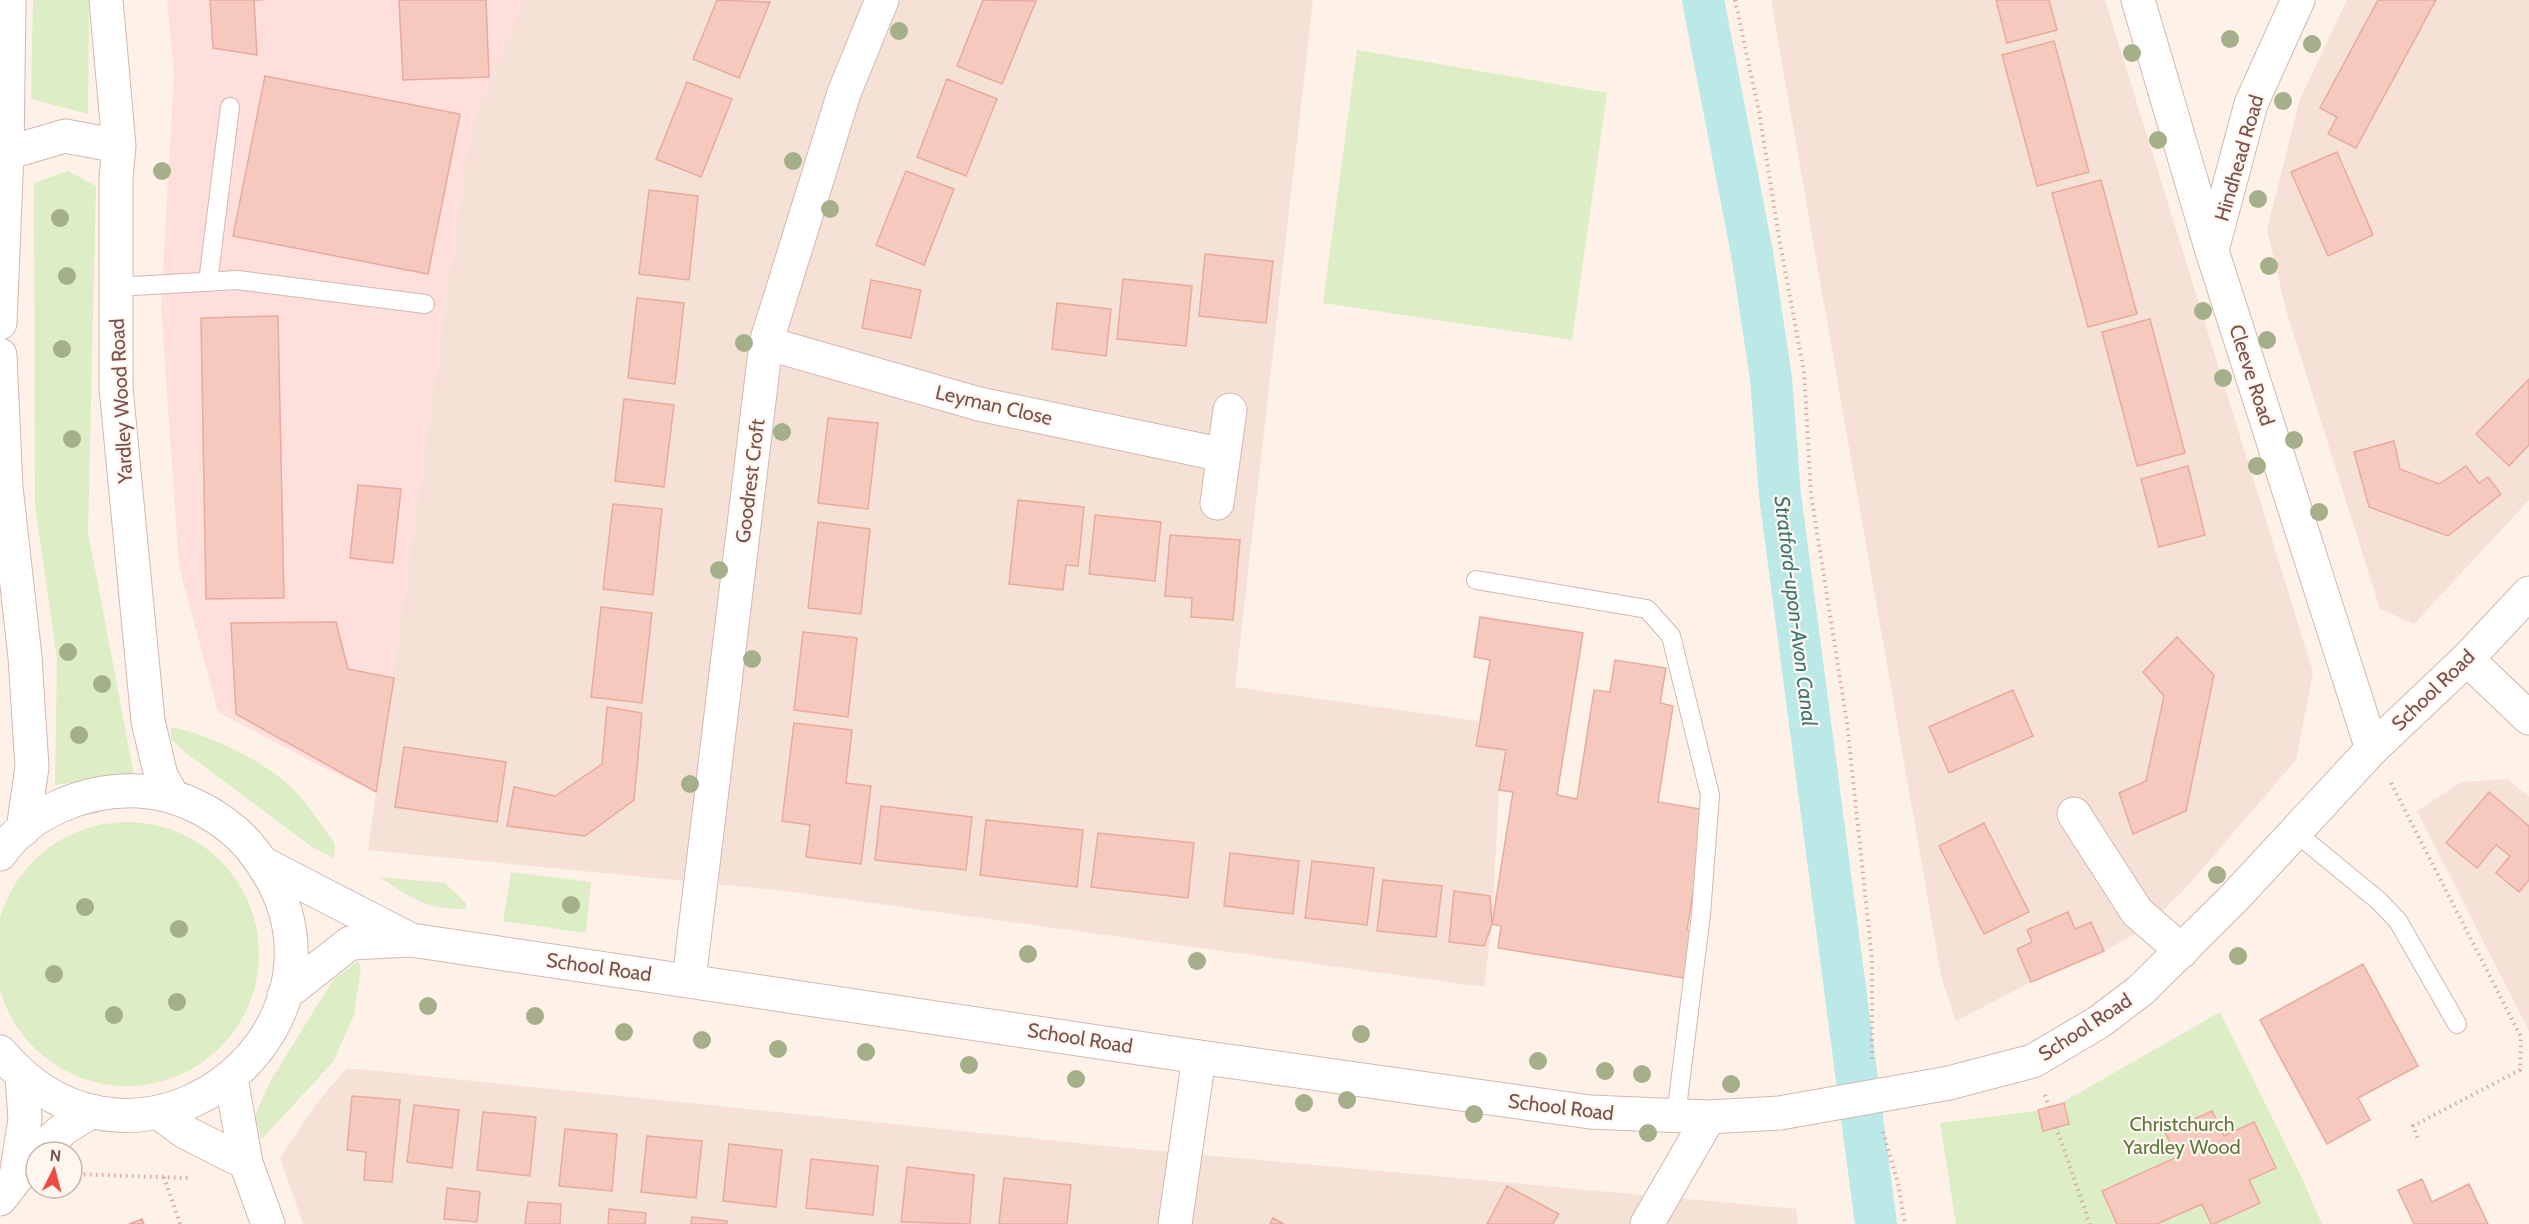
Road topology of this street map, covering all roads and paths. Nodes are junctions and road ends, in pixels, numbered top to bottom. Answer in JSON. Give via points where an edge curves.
{"nodes":[{"id":1,"x":9,"y":0,"type":"edge"},
{"id":2,"x":106,"y":0,"type":"edge"},
{"id":3,"x":882,"y":0,"type":"edge"},
{"id":4,"x":1735,"y":0,"type":"edge"},
{"id":5,"x":2138,"y":0,"type":"edge"},
{"id":6,"x":2298,"y":0,"type":"edge"},
{"id":7,"x":230,"y":107,"type":"dead end"},
{"id":8,"x":119,"y":146,"type":"junction"},
{"id":9,"x":7,"y":153,"type":"junction"},
{"id":10,"x":2212,"y":251,"type":"junction"},
{"id":11,"x":208,"y":282,"type":"junction"},
{"id":12,"x":116,"y":287,"type":"junction"},
{"id":13,"x":425,"y":304,"type":"dead end"},
{"id":14,"x":0,"y":323,"type":"edge"},
{"id":15,"x":766,"y":343,"type":"junction"},
{"id":16,"x":0,"y":355,"type":"edge"},
{"id":17,"x":1230,"y":410,"type":"dead end"},
{"id":18,"x":1224,"y":455,"type":"junction"},
{"id":19,"x":1217,"y":503,"type":"dead end"},
{"id":20,"x":1476,"y":580,"type":"dead end"},
{"id":21,"x":2529,"y":593,"type":"edge"},
{"id":22,"x":2468,"y":659,"type":"junction"},
{"id":23,"x":2529,"y":718,"type":"edge"},
{"id":24,"x":2372,"y":749,"type":"junction"},
{"id":25,"x":173,"y":797,"type":"junction"},
{"id":26,"x":2074,"y":814,"type":"dead end"},
{"id":27,"x":23,"y":830,"type":"junction"},
{"id":28,"x":2295,"y":832,"type":"junction"},
{"id":29,"x":0,"y":854,"type":"edge"},
{"id":30,"x":264,"y":864,"type":"junction"},
{"id":31,"x":411,"y":940,"type":"junction"},
{"id":32,"x":2182,"y":951,"type":"junction"},
{"id":33,"x":689,"y":980,"type":"junction"},
{"id":34,"x":284,"y":995,"type":"junction"},
{"id":35,"x":2457,"y":1024,"type":"dead end"},
{"id":36,"x":0,"y":1052,"type":"edge"},
{"id":37,"x":1199,"y":1057,"type":"junction"},
{"id":38,"x":1872,"y":1069,"type":"dead end"},
{"id":39,"x":22,"y":1076,"type":"junction"},
{"id":40,"x":231,"y":1078,"type":"junction"},
{"id":41,"x":92,"y":1111,"type":"junction"},
{"id":42,"x":158,"y":1113,"type":"junction"},
{"id":43,"x":1676,"y":1116,"type":"junction"},
{"id":44,"x":1709,"y":1117,"type":"junction"},
{"id":45,"x":2056,"y":1127,"type":"dead end"},
{"id":46,"x":1882,"y":1130,"type":"dead end"},
{"id":47,"x":22,"y":1170,"type":"edge"},
{"id":48,"x":249,"y":1172,"type":"junction"},
{"id":49,"x":84,"y":1175,"type":"edge"},
{"id":50,"x":164,"y":1178,"type":"junction"},
{"id":51,"x":180,"y":1224,"type":"edge"},
{"id":52,"x":268,"y":1224,"type":"edge"},
{"id":53,"x":1176,"y":1224,"type":"edge"},
{"id":54,"x":1647,"y":1224,"type":"edge"},
{"id":55,"x":1905,"y":1224,"type":"edge"},
{"id":56,"x":2090,"y":1224,"type":"edge"}],
"edges":[{"from":1,"to":9,"type":"street"},
{"from":2,"to":8,"type":"street","name":"Yardley Wood Road"},
{"from":3,"to":15,"type":"street","name":"Goodrest Croft","via":[[844,93]]},
{"from":4,"to":38,"type":"path","via":[[1759,112],[1804,372],[1811,494],[1847,723],[1872,960]]},
{"from":5,"to":10,"type":"street","name":"Cleeve Road"},
{"from":6,"to":10,"type":"street","name":"Hindhead Road","via":[[2251,104]]},
{"from":7,"to":11,"type":"lane"},
{"from":8,"to":9,"type":"street","via":[[65,136]]},
{"from":8,"to":12,"type":"street","name":"Yardley Wood Road"},
{"from":9,"to":14,"type":"street"},
{"from":10,"to":24,"type":"street","name":"Cleeve Road"},
{"from":11,"to":12,"type":"lane"},
{"from":11,"to":13,"type":"lane","via":[[237,280]]},
{"from":12,"to":25,"type":"street","name":"Yardley Wood Road","via":[[116,388],[148,721],[160,776]]},
{"from":15,"to":18,"type":"street","name":"Leyman Close","via":[[979,404]]},
{"from":15,"to":33,"type":"street","name":"Goodrest Croft"},
{"from":16,"to":27,"type":"street","via":[[6,487],[32,767]]},
{"from":17,"to":18,"type":"street"},
{"from":18,"to":19,"type":"street"},
{"from":20,"to":43,"type":"lane","via":[[1647,609],[1671,636],[1710,795],[1701,914]]},
{"from":21,"to":22,"type":"street","name":"School Road"},
{"from":22,"to":23,"type":"street"},
{"from":22,"to":24,"type":"street","name":"School Road"},
{"from":24,"to":28,"type":"street","name":"School Road"},
{"from":25,"to":27,"type":"street","via":[[141,791],[104,793],[52,810]]},
{"from":25,"to":30,"type":"street","via":[[220,819],[244,839]]},
{"from":26,"to":32,"type":"street","via":[[2137,912]]},
{"from":27,"to":29,"type":"street"},
{"from":28,"to":32,"type":"street","name":"School Road"},
{"from":28,"to":35,"type":"lane","via":[[2398,921]]},
{"from":30,"to":31,"type":"street","name":"School Road"},
{"from":30,"to":34,"type":"street","via":[[279,892],[290,936]]},
{"from":31,"to":33,"type":"street","name":"School Road"},
{"from":31,"to":34,"type":"street","name":"School Road","via":[[350,943]]},
{"from":32,"to":44,"type":"street","name":"School Road","bridge":true,"via":[[2099,1022],[2033,1060],[1949,1083],[1780,1113]]},
{"from":33,"to":37,"type":"street","name":"School Road"},
{"from":34,"to":40,"type":"street","via":[[258,1051]]},
{"from":36,"to":39,"type":"street"},
{"from":37,"to":43,"type":"street","name":"School Road","via":[[1590,1112]]},
{"from":37,"to":53,"type":"street"},
{"from":39,"to":41,"type":"street","via":[[55,1098]]},
{"from":39,"to":47,"type":"street"},
{"from":40,"to":42,"type":"street","via":[[201,1097]]},
{"from":40,"to":48,"type":"street"},
{"from":41,"to":42,"type":"street","via":[[121,1115]]},
{"from":41,"to":47,"type":"street","via":[[65,1128]]},
{"from":42,"to":48,"type":"street"},
{"from":43,"to":44,"type":"street","name":"School Road"},
{"from":44,"to":54,"type":"street"},
{"from":45,"to":56,"type":"path"},
{"from":46,"to":55,"type":"path"},
{"from":48,"to":50,"type":"path"},
{"from":48,"to":52,"type":"street"},
{"from":49,"to":50,"type":"path"},
{"from":50,"to":51,"type":"path"}]}
